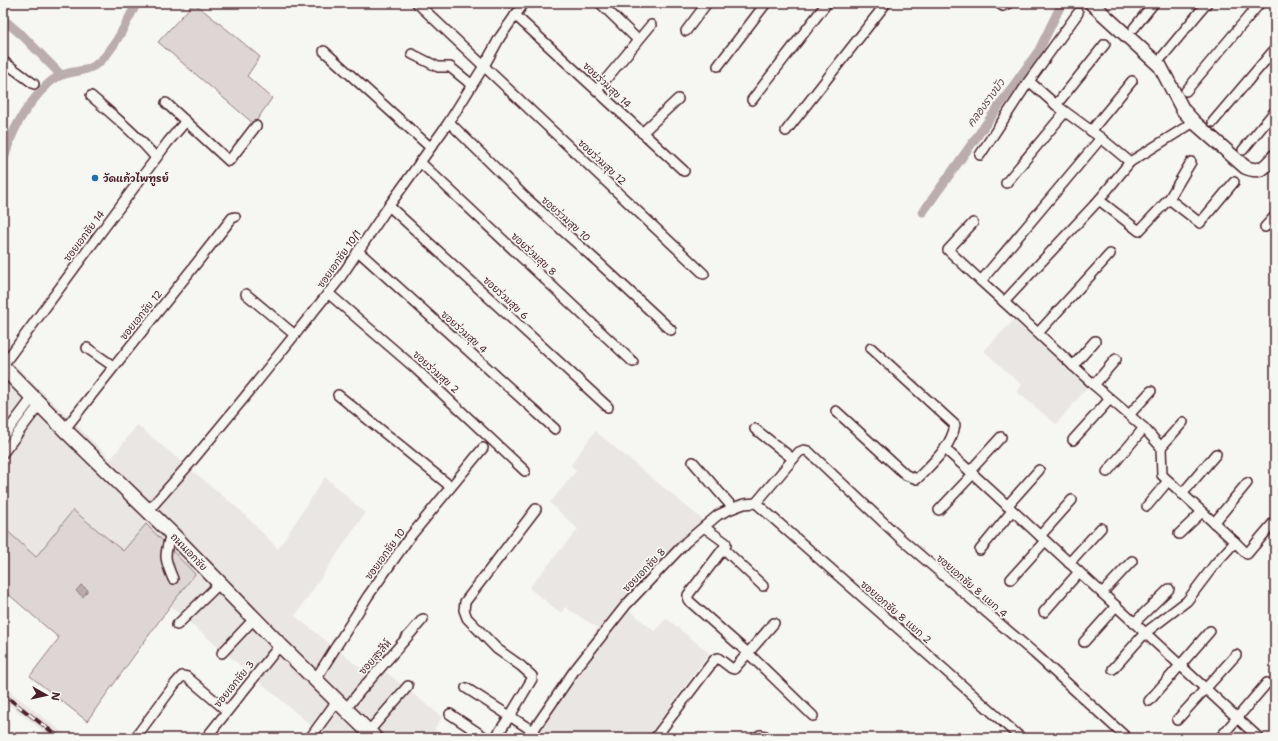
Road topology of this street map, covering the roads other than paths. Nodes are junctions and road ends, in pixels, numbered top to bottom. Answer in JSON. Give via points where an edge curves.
{"nodes":[{"id":1,"x":417,"y":3,"type":"edge"},
{"id":2,"x":524,"y":3,"type":"edge"},
{"id":3,"x":600,"y":3,"type":"edge"},
{"id":4,"x":707,"y":3,"type":"edge"},
{"id":5,"x":766,"y":3,"type":"edge"},
{"id":6,"x":827,"y":3,"type":"edge"},
{"id":7,"x":885,"y":3,"type":"edge"},
{"id":8,"x":998,"y":3,"type":"edge"},
{"id":9,"x":1009,"y":3,"type":"edge"},
{"id":10,"x":1092,"y":3,"type":"edge"},
{"id":11,"x":1154,"y":3,"type":"edge"},
{"id":12,"x":1207,"y":3,"type":"edge"},
{"id":13,"x":1260,"y":3,"type":"edge"},
{"id":14,"x":427,"y":6,"type":"edge"},
{"id":15,"x":1078,"y":13,"type":"dead end"},
{"id":16,"x":515,"y":15,"type":"junction"},
{"id":17,"x":651,"y":25,"type":"dead end"},
{"id":18,"x":1134,"y":28,"type":"dead end"},
{"id":19,"x":686,"y":31,"type":"dead end"},
{"id":20,"x":638,"y":40,"type":"junction"},
{"id":21,"x":1105,"y":44,"type":"dead end"},
{"id":22,"x":1275,"y":49,"type":"edge"},
{"id":23,"x":324,"y":51,"type":"dead end"},
{"id":24,"x":412,"y":54,"type":"dead end"},
{"id":25,"x":1163,"y":56,"type":"dead end"},
{"id":26,"x":3,"y":61,"type":"edge"},
{"id":27,"x":484,"y":66,"type":"junction"},
{"id":28,"x":718,"y":66,"type":"dead end"},
{"id":29,"x":1029,"y":81,"type":"junction"},
{"id":30,"x":1132,"y":81,"type":"dead end"},
{"id":31,"x":34,"y":84,"type":"dead end"},
{"id":32,"x":472,"y":85,"type":"junction"},
{"id":33,"x":597,"y":90,"type":"junction"},
{"id":34,"x":1186,"y":91,"type":"dead end"},
{"id":35,"x":92,"y":96,"type":"dead end"},
{"id":36,"x":678,"y":99,"type":"dead end"},
{"id":37,"x":752,"y":100,"type":"dead end"},
{"id":38,"x":166,"y":103,"type":"dead end"},
{"id":39,"x":1056,"y":105,"type":"junction"},
{"id":40,"x":1275,"y":111,"type":"edge"},
{"id":41,"x":1065,"y":112,"type":"junction"},
{"id":42,"x":186,"y":121,"type":"junction"},
{"id":43,"x":449,"y":122,"type":"junction"},
{"id":44,"x":1194,"y":122,"type":"junction"},
{"id":45,"x":1213,"y":122,"type":"dead end"},
{"id":46,"x":256,"y":126,"type":"dead end"},
{"id":47,"x":786,"y":131,"type":"dead end"},
{"id":48,"x":1091,"y":131,"type":"junction"},
{"id":49,"x":642,"y":133,"type":"junction"},
{"id":50,"x":1101,"y":138,"type":"junction"},
{"id":51,"x":430,"y":147,"type":"junction"},
{"id":52,"x":1243,"y":150,"type":"dead end"},
{"id":53,"x":980,"y":155,"type":"dead end"},
{"id":54,"x":1275,"y":156,"type":"edge"},
{"id":55,"x":156,"y":158,"type":"junction"},
{"id":56,"x":420,"y":162,"type":"junction"},
{"id":57,"x":1130,"y":162,"type":"junction"},
{"id":58,"x":1191,"y":162,"type":"dead end"},
{"id":59,"x":684,"y":171,"type":"dead end"},
{"id":60,"x":1234,"y":182,"type":"dead end"},
{"id":61,"x":1006,"y":183,"type":"dead end"},
{"id":62,"x":1169,"y":199,"type":"junction"},
{"id":63,"x":1099,"y":200,"type":"junction"},
{"id":64,"x":389,"y":206,"type":"junction"},
{"id":65,"x":1275,"y":216,"type":"edge"},
{"id":66,"x":235,"y":217,"type":"dead end"},
{"id":67,"x":973,"y":223,"type":"dead end"},
{"id":68,"x":1265,"y":227,"type":"dead end"},
{"id":69,"x":358,"y":251,"type":"junction"},
{"id":70,"x":1110,"y":254,"type":"dead end"},
{"id":71,"x":704,"y":274,"type":"dead end"},
{"id":72,"x":980,"y":280,"type":"junction"},
{"id":73,"x":328,"y":293,"type":"junction"},
{"id":74,"x":246,"y":294,"type":"dead end"},
{"id":75,"x":1004,"y":302,"type":"junction"},
{"id":76,"x":671,"y":330,"type":"dead end"},
{"id":77,"x":1038,"y":333,"type":"junction"},
{"id":78,"x":295,"y":335,"type":"junction"},
{"id":79,"x":1095,"y":341,"type":"dead end"},
{"id":80,"x":87,"y":348,"type":"dead end"},
{"id":81,"x":871,"y":348,"type":"dead end"},
{"id":82,"x":1116,"y":360,"type":"dead end"},
{"id":83,"x":633,"y":362,"type":"dead end"},
{"id":84,"x":3,"y":366,"type":"edge"},
{"id":85,"x":113,"y":366,"type":"junction"},
{"id":86,"x":1073,"y":366,"type":"junction"},
{"id":87,"x":1094,"y":385,"type":"junction"},
{"id":88,"x":1151,"y":391,"type":"dead end"},
{"id":89,"x":338,"y":395,"type":"dead end"},
{"id":90,"x":1110,"y":399,"type":"junction"},
{"id":91,"x":36,"y":400,"type":"junction"},
{"id":92,"x":608,"y":407,"type":"dead end"},
{"id":93,"x":836,"y":411,"type":"dead end"},
{"id":94,"x":1129,"y":415,"type":"junction"},
{"id":95,"x":1184,"y":422,"type":"dead end"},
{"id":96,"x":1144,"y":428,"type":"junction"},
{"id":97,"x":65,"y":429,"type":"junction"},
{"id":98,"x":555,"y":429,"type":"dead end"},
{"id":99,"x":756,"y":429,"type":"dead end"},
{"id":100,"x":3,"y":437,"type":"edge"},
{"id":101,"x":1001,"y":437,"type":"dead end"},
{"id":102,"x":1073,"y":440,"type":"dead end"},
{"id":103,"x":1161,"y":447,"type":"junction"},
{"id":104,"x":483,"y":448,"type":"dead end"},
{"id":105,"x":945,"y":449,"type":"junction"},
{"id":106,"x":3,"y":453,"type":"edge"},
{"id":107,"x":1216,"y":454,"type":"dead end"},
{"id":108,"x":793,"y":459,"type":"junction"},
{"id":109,"x":693,"y":462,"type":"dead end"},
{"id":110,"x":525,"y":470,"type":"dead end"},
{"id":111,"x":1039,"y":470,"type":"dead end"},
{"id":112,"x":1106,"y":472,"type":"dead end"},
{"id":113,"x":972,"y":473,"type":"junction"},
{"id":114,"x":1168,"y":481,"type":"junction"},
{"id":115,"x":1247,"y":483,"type":"dead end"},
{"id":116,"x":450,"y":486,"type":"junction"},
{"id":117,"x":1182,"y":494,"type":"junction"},
{"id":118,"x":1072,"y":500,"type":"dead end"},
{"id":119,"x":756,"y":503,"type":"junction"},
{"id":120,"x":1147,"y":506,"type":"dead end"},
{"id":121,"x":733,"y":508,"type":"junction"},
{"id":122,"x":1010,"y":508,"type":"junction"},
{"id":123,"x":536,"y":509,"type":"dead end"},
{"id":124,"x":939,"y":510,"type":"dead end"},
{"id":125,"x":148,"y":511,"type":"junction"},
{"id":126,"x":1202,"y":512,"type":"junction"},
{"id":127,"x":1275,"y":521,"type":"edge"},
{"id":128,"x":1214,"y":523,"type":"junction"},
{"id":129,"x":704,"y":527,"type":"junction"},
{"id":130,"x":1101,"y":528,"type":"dead end"},
{"id":131,"x":171,"y":533,"type":"junction"},
{"id":132,"x":1180,"y":534,"type":"dead end"},
{"id":133,"x":1042,"y":538,"type":"junction"},
{"id":134,"x":1235,"y":542,"type":"junction"},
{"id":135,"x":724,"y":549,"type":"junction"},
{"id":136,"x":980,"y":550,"type":"dead end"},
{"id":137,"x":1132,"y":561,"type":"dead end"},
{"id":138,"x":1070,"y":563,"type":"junction"},
{"id":139,"x":1079,"y":572,"type":"junction"},
{"id":140,"x":173,"y":579,"type":"dead end"},
{"id":141,"x":1011,"y":579,"type":"dead end"},
{"id":142,"x":220,"y":583,"type":"junction"},
{"id":143,"x":764,"y":586,"type":"dead end"},
{"id":144,"x":1169,"y":589,"type":"dead end"},
{"id":145,"x":1102,"y":593,"type":"junction"},
{"id":146,"x":1116,"y":606,"type":"junction"},
{"id":147,"x":1044,"y":612,"type":"dead end"},
{"id":148,"x":254,"y":618,"type":"junction"},
{"id":149,"x":423,"y":619,"type":"dead end"},
{"id":150,"x":774,"y":623,"type":"dead end"},
{"id":151,"x":1134,"y":623,"type":"junction"},
{"id":152,"x":177,"y":625,"type":"dead end"},
{"id":153,"x":1210,"y":631,"type":"dead end"},
{"id":154,"x":1145,"y":633,"type":"junction"},
{"id":155,"x":1084,"y":642,"type":"dead end"},
{"id":156,"x":280,"y":645,"type":"junction"},
{"id":157,"x":222,"y":653,"type":"dead end"},
{"id":158,"x":748,"y":653,"type":"junction"},
{"id":159,"x":1236,"y":655,"type":"dead end"},
{"id":160,"x":1180,"y":665,"type":"junction"},
{"id":161,"x":1112,"y":669,"type":"dead end"},
{"id":162,"x":315,"y":680,"type":"junction"},
{"id":163,"x":1266,"y":684,"type":"dead end"},
{"id":164,"x":408,"y":686,"type":"dead end"},
{"id":165,"x":466,"y":688,"type":"dead end"},
{"id":166,"x":1205,"y":689,"type":"junction"},
{"id":167,"x":1148,"y":700,"type":"dead end"},
{"id":168,"x":341,"y":706,"type":"junction"},
{"id":169,"x":227,"y":711,"type":"junction"},
{"id":170,"x":450,"y":714,"type":"dead end"},
{"id":171,"x":510,"y":716,"type":"junction"},
{"id":172,"x":813,"y":716,"type":"dead end"},
{"id":173,"x":1237,"y":718,"type":"junction"},
{"id":174,"x":1177,"y":720,"type":"dead end"},
{"id":175,"x":530,"y":734,"type":"edge"},
{"id":176,"x":369,"y":736,"type":"edge"},
{"id":177,"x":135,"y":738,"type":"edge"},
{"id":178,"x":206,"y":738,"type":"edge"},
{"id":179,"x":310,"y":738,"type":"edge"},
{"id":180,"x":486,"y":738,"type":"edge"},
{"id":181,"x":495,"y":738,"type":"edge"},
{"id":182,"x":655,"y":738,"type":"edge"},
{"id":183,"x":755,"y":738,"type":"edge"},
{"id":184,"x":767,"y":738,"type":"edge"},
{"id":185,"x":1021,"y":738,"type":"edge"},
{"id":186,"x":1127,"y":738,"type":"edge"},
{"id":187,"x":1220,"y":738,"type":"edge"},
{"id":188,"x":1259,"y":738,"type":"edge"}],
"edges":[{"from":1,"to":14,"type":"street","name":"ซอยร่วมสุข 12"},
{"from":2,"to":16,"type":"street","name":"ซอยเอกชัย 10/1"},
{"from":3,"to":20,"type":"street"},
{"from":4,"to":19,"type":"street"},
{"from":5,"to":28,"type":"street"},
{"from":6,"to":37,"type":"street"},
{"from":7,"to":47,"type":"street"},
{"from":8,"to":9,"type":"street","via":[[1003,6]]},
{"from":10,"to":44,"type":"street","via":[[1160,66],[1183,110]]},
{"from":11,"to":18,"type":"street"},
{"from":12,"to":25,"type":"street"},
{"from":13,"to":34,"type":"street"},
{"from":14,"to":27,"type":"street","name":"ซอยร่วมสุข 12"},
{"from":15,"to":29,"type":"street"},
{"from":16,"to":27,"type":"street","name":"ซอยเอกชัย 10/1"},
{"from":16,"to":33,"type":"street","name":"ซอยร่วมสุข 14"},
{"from":17,"to":20,"type":"street"},
{"from":20,"to":33,"type":"street"},
{"from":21,"to":39,"type":"street"},
{"from":22,"to":45,"type":"street"},
{"from":23,"to":51,"type":"street"},
{"from":24,"to":32,"type":"street","via":[[438,66],[450,66]]},
{"from":26,"to":31,"type":"street"},
{"from":27,"to":32,"type":"street","name":"ซอยเอกชัย 10/1"},
{"from":27,"to":71,"type":"street","name":"ซอยร่วมสุข 12"},
{"from":29,"to":39,"type":"street"},
{"from":29,"to":53,"type":"street"},
{"from":30,"to":48,"type":"street"},
{"from":32,"to":43,"type":"street","name":"ซอยเอกชัย 10/1"},
{"from":33,"to":49,"type":"street","name":"ซอยร่วมสุข 14"},
{"from":35,"to":55,"type":"street"},
{"from":36,"to":49,"type":"street"},
{"from":38,"to":42,"type":"street"},
{"from":39,"to":41,"type":"street"},
{"from":40,"to":52,"type":"street"},
{"from":41,"to":48,"type":"street"},
{"from":41,"to":61,"type":"street"},
{"from":42,"to":46,"type":"street","via":[[229,161]]},
{"from":42,"to":55,"type":"street","name":"ซอยเอกชัย 14"},
{"from":43,"to":51,"type":"street","name":"ซอยเอกชัย 10/1"},
{"from":43,"to":76,"type":"street","name":"ซอยร่วมสุข 10","via":[[525,196]]},
{"from":44,"to":54,"type":"street","via":[[1245,168],[1261,170]]},
{"from":44,"to":57,"type":"street"},
{"from":48,"to":50,"type":"street"},
{"from":49,"to":59,"type":"street","name":"ซอยร่วมสุข 14"},
{"from":50,"to":57,"type":"street"},
{"from":50,"to":72,"type":"street"},
{"from":51,"to":56,"type":"street","name":"ซอยเอกชัย 10/1"},
{"from":55,"to":84,"type":"street","name":"ซอยเอกชัย 14"},
{"from":56,"to":64,"type":"street","name":"ซอยเอกชัย 10/1"},
{"from":56,"to":83,"type":"street","name":"ซอยร่วมสุข 8"},
{"from":57,"to":63,"type":"street"},
{"from":58,"to":62,"type":"street"},
{"from":60,"to":62,"type":"street","via":[[1200,223]]},
{"from":62,"to":63,"type":"street","via":[[1140,231]]},
{"from":63,"to":75,"type":"street"},
{"from":64,"to":69,"type":"street","name":"ซอยเอกชัย 10/1"},
{"from":64,"to":92,"type":"street","name":"ซอยร่วมสุข 6"},
{"from":65,"to":68,"type":"street"},
{"from":66,"to":85,"type":"street","name":"ซอยเอกชัย 12"},
{"from":67,"to":72,"type":"street","via":[[948,250]]},
{"from":69,"to":73,"type":"street","name":"ซอยเอกชัย 10/1"},
{"from":69,"to":98,"type":"street","name":"ซอยร่วมสุข 4"},
{"from":70,"to":77,"type":"street"},
{"from":72,"to":75,"type":"street"},
{"from":73,"to":78,"type":"street","name":"ซอยเอกชัย 10/1"},
{"from":73,"to":110,"type":"street","name":"ซอยร่วมสุข 2","via":[[415,368]]},
{"from":74,"to":78,"type":"street"},
{"from":75,"to":77,"type":"street"},
{"from":77,"to":86,"type":"street"},
{"from":78,"to":125,"type":"street","name":"ซอยเอกชัย 10/1"},
{"from":79,"to":86,"type":"street"},
{"from":80,"to":85,"type":"street"},
{"from":81,"to":105,"type":"street","via":[[955,425],[954,433]]},
{"from":82,"to":87,"type":"street"},
{"from":84,"to":91,"type":"main road","name":"ถนนเอกชัย"},
{"from":85,"to":97,"type":"street","name":"ซอยเอกชัย 12"},
{"from":86,"to":87,"type":"street"},
{"from":87,"to":90,"type":"street"},
{"from":88,"to":94,"type":"street"},
{"from":89,"to":116,"type":"street"},
{"from":90,"to":94,"type":"street"},
{"from":90,"to":102,"type":"street"},
{"from":91,"to":97,"type":"main road","name":"ถนนเอกชัย"},
{"from":91,"to":100,"type":"street"},
{"from":91,"to":106,"type":"street"},
{"from":93,"to":105,"type":"street","via":[[906,475],[917,479]]},
{"from":94,"to":96,"type":"street"},
{"from":95,"to":103,"type":"street"},
{"from":96,"to":103,"type":"street"},
{"from":96,"to":112,"type":"street"},
{"from":97,"to":125,"type":"main road","name":"ถนนเอกชัย"},
{"from":99,"to":108,"type":"street"},
{"from":101,"to":113,"type":"street"},
{"from":103,"to":114,"type":"street","via":[[1162,475]]},
{"from":104,"to":116,"type":"street","name":"ซอยเอกชัย 10"},
{"from":105,"to":113,"type":"street"},
{"from":107,"to":117,"type":"street"},
{"from":108,"to":119,"type":"street"},
{"from":108,"to":186,"type":"street","name":"ซอยเอกชัย 8 แยก 4","via":[[799,452],[808,451],[900,538],[1034,653]]},
{"from":109,"to":121,"type":"street"},
{"from":111,"to":122,"type":"street"},
{"from":113,"to":122,"type":"street"},
{"from":113,"to":124,"type":"street"},
{"from":114,"to":117,"type":"street"},
{"from":114,"to":120,"type":"street"},
{"from":115,"to":128,"type":"street"},
{"from":116,"to":162,"type":"street","name":"ซอยเอกชัย 10","via":[[368,596]]},
{"from":117,"to":126,"type":"street"},
{"from":118,"to":133,"type":"street"},
{"from":119,"to":121,"type":"street","name":"ซอยเอกชัย 8"},
{"from":119,"to":185,"type":"street","name":"ซอยเอกชัย 8 แยก 2"},
{"from":121,"to":129,"type":"street","name":"ซอยเอกชัย 8","via":[[718,515]]},
{"from":122,"to":133,"type":"street"},
{"from":122,"to":136,"type":"street"},
{"from":123,"to":171,"type":"street","via":[[465,602],[467,618],[497,649],[532,676]]},
{"from":125,"to":131,"type":"main road","name":"ถนนเอกชัย"},
{"from":126,"to":128,"type":"street"},
{"from":126,"to":132,"type":"street"},
{"from":127,"to":134,"type":"street","via":[[1247,554]]},
{"from":128,"to":134,"type":"street"},
{"from":129,"to":135,"type":"street","via":[[726,543]]},
{"from":129,"to":175,"type":"street","name":"ซอยเอกชัย 8","via":[[686,542],[626,605],[574,671]]},
{"from":130,"to":138,"type":"street"},
{"from":131,"to":140,"type":"street","via":[[165,551],[166,563]]},
{"from":131,"to":142,"type":"main road","name":"ถนนเอกชัย"},
{"from":133,"to":138,"type":"street"},
{"from":133,"to":141,"type":"street"},
{"from":134,"to":154,"type":"street","via":[[1187,601]]},
{"from":135,"to":143,"type":"street"},
{"from":135,"to":158,"type":"street","via":[[688,595],[688,600]]},
{"from":137,"to":145,"type":"street"},
{"from":138,"to":139,"type":"street"},
{"from":139,"to":145,"type":"street"},
{"from":139,"to":147,"type":"street"},
{"from":142,"to":148,"type":"main road","name":"ถนนเอกชัย"},
{"from":142,"to":152,"type":"street"},
{"from":144,"to":151,"type":"street"},
{"from":145,"to":146,"type":"street"},
{"from":146,"to":151,"type":"street"},
{"from":146,"to":155,"type":"street"},
{"from":148,"to":156,"type":"main road","name":"ถนนเอกชัย"},
{"from":148,"to":157,"type":"street"},
{"from":149,"to":168,"type":"street","name":"ซอยสุรสีห์","via":[[361,690]]},
{"from":150,"to":158,"type":"street"},
{"from":151,"to":154,"type":"street"},
{"from":153,"to":160,"type":"street"},
{"from":154,"to":160,"type":"street"},
{"from":154,"to":161,"type":"street"},
{"from":156,"to":162,"type":"main road","name":"ถนนเอกชัย"},
{"from":156,"to":169,"type":"street","name":"ซอยเอกชัย 3"},
{"from":158,"to":172,"type":"street"},
{"from":158,"to":182,"type":"street","via":[[734,669],[718,658],[715,659]]},
{"from":159,"to":166,"type":"street"},
{"from":160,"to":166,"type":"street"},
{"from":160,"to":167,"type":"street"},
{"from":162,"to":168,"type":"main road","name":"ถนนเอกชัย"},
{"from":163,"to":173,"type":"street"},
{"from":164,"to":176,"type":"street"},
{"from":165,"to":171,"type":"street"},
{"from":166,"to":173,"type":"street"},
{"from":166,"to":174,"type":"street"},
{"from":168,"to":176,"type":"main road","name":"ถนนเอกชัย"},
{"from":168,"to":179,"type":"street","name":"ซอยสุรสีห์"},
{"from":169,"to":177,"type":"street","via":[[187,677],[182,676]]},
{"from":169,"to":178,"type":"street","name":"ซอยเอกชัย 3"},
{"from":170,"to":180,"type":"street"},
{"from":171,"to":175,"type":"street"},
{"from":171,"to":181,"type":"street"},
{"from":173,"to":187,"type":"street"},
{"from":173,"to":188,"type":"street"},
{"from":183,"to":184,"type":"street","via":[[760,735]]}]}
